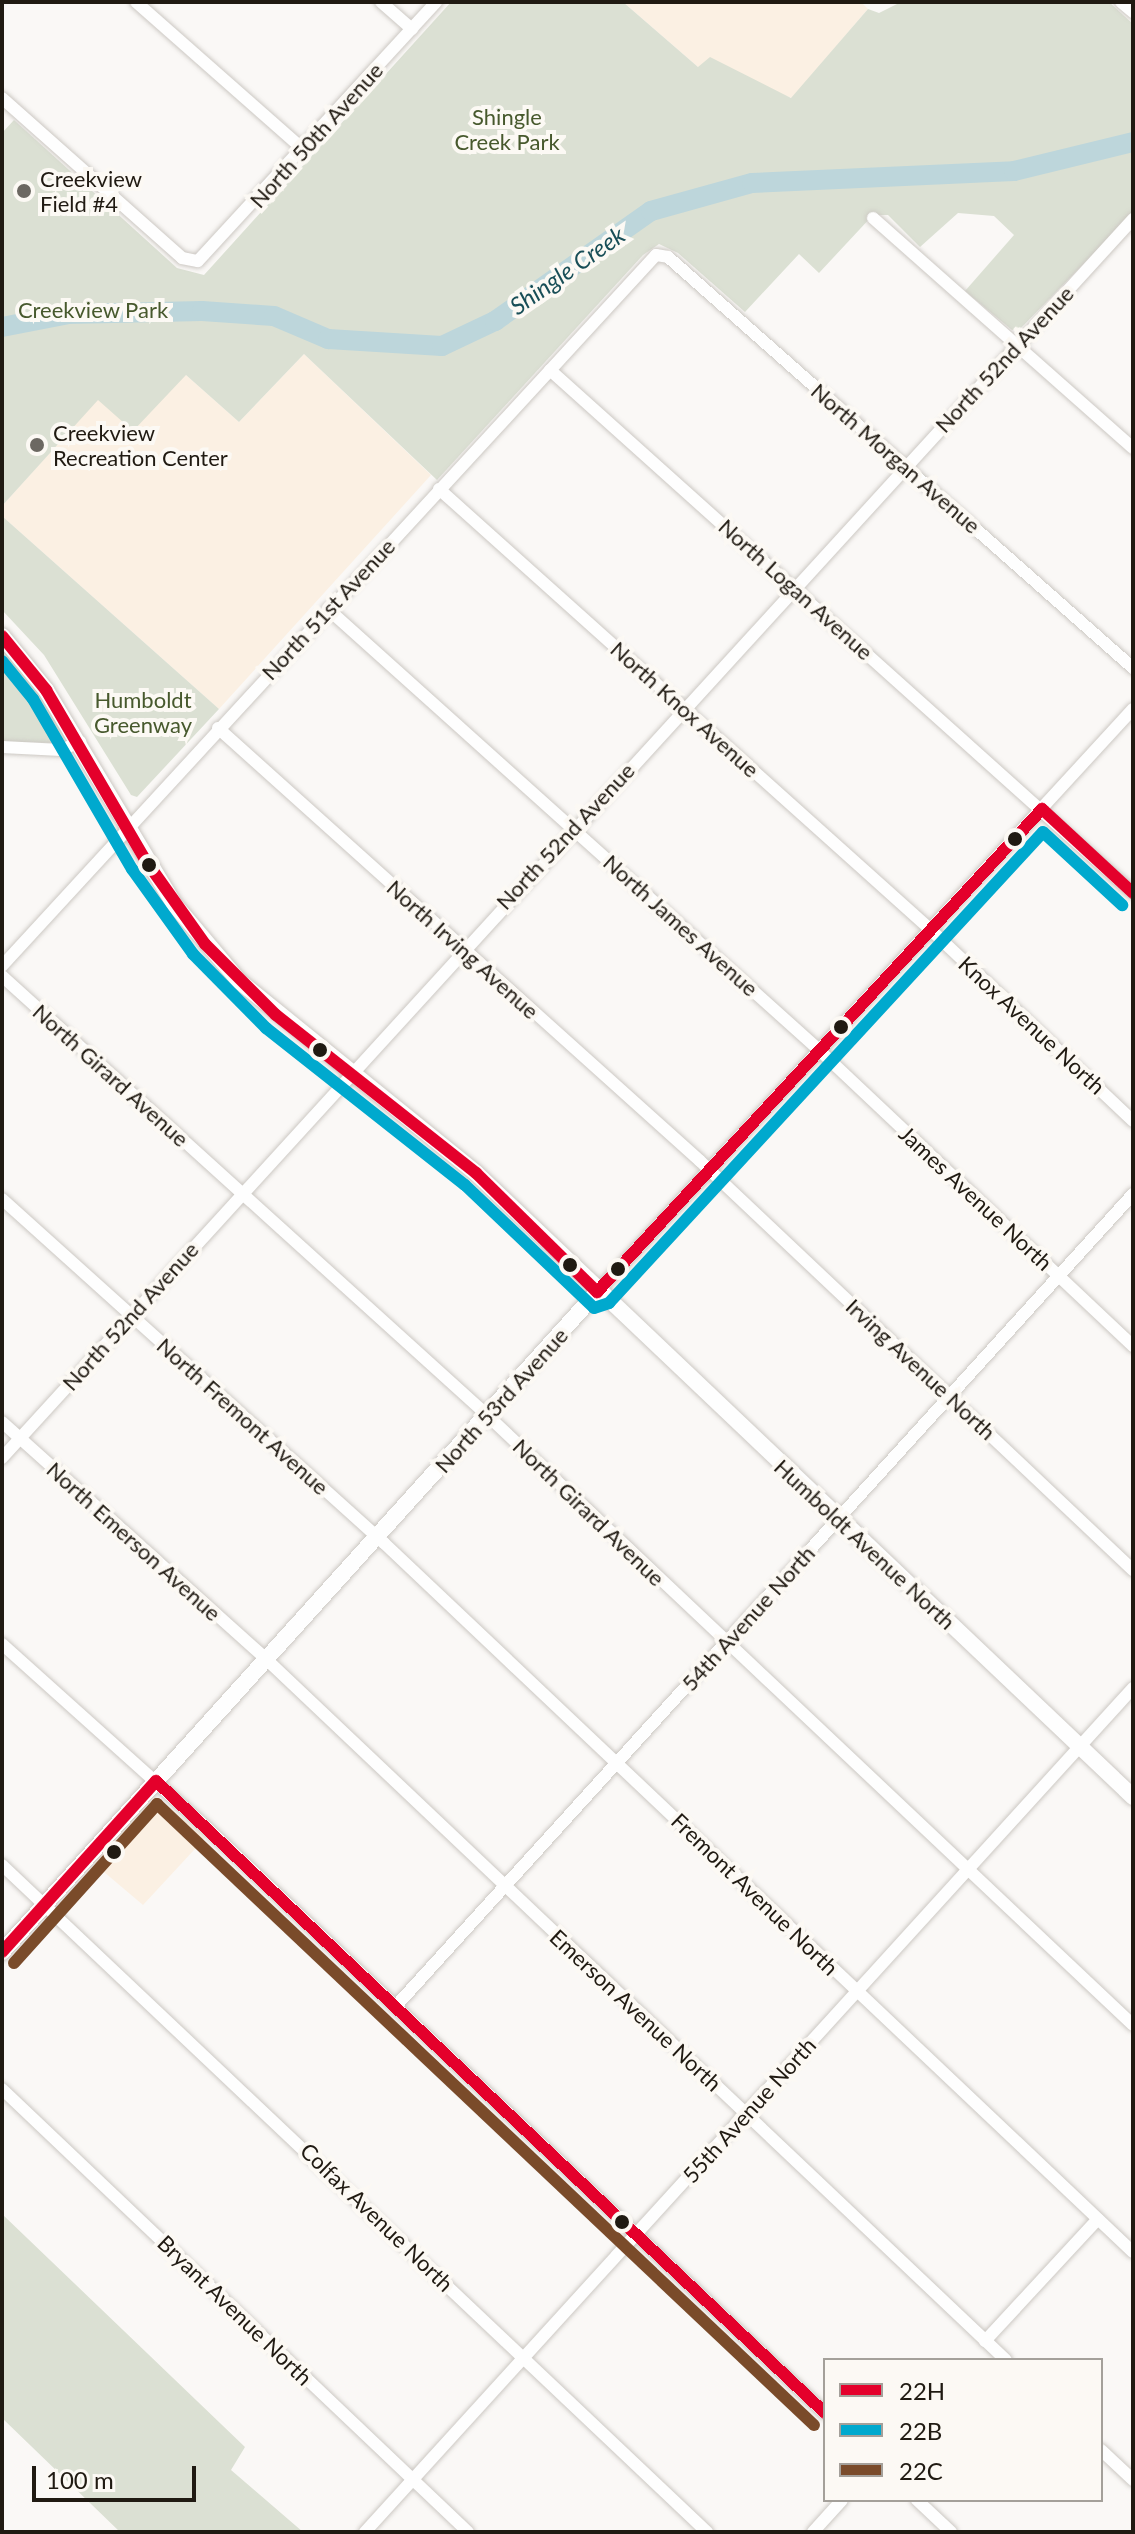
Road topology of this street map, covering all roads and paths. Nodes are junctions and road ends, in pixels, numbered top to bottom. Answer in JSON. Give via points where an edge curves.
{"nodes":[{"id":1,"x":136,"y":2,"type":"edge"},
{"id":2,"x":381,"y":2,"type":"edge"},
{"id":3,"x":436,"y":2,"type":"edge"},
{"id":4,"x":1121,"y":2,"type":"edge"},
{"id":5,"x":1133,"y":12,"type":"edge"},
{"id":6,"x":412,"y":29,"type":"junction"},
{"id":7,"x":2,"y":98,"type":"edge"},
{"id":8,"x":303,"y":149,"type":"junction"},
{"id":9,"x":873,"y":218,"type":"dead end"},
{"id":10,"x":1131,"y":225,"type":"edge"},
{"id":11,"x":656,"y":255,"type":"joint"},
{"id":12,"x":1017,"y":345,"type":"junction"},
{"id":13,"x":550,"y":370,"type":"junction"},
{"id":14,"x":1133,"y":448,"type":"edge"},
{"id":15,"x":907,"y":466,"type":"junction"},
{"id":16,"x":439,"y":489,"type":"junction"},
{"id":17,"x":795,"y":587,"type":"junction"},
{"id":18,"x":328,"y":609,"type":"junction"},
{"id":19,"x":2,"y":636,"type":"edge"},
{"id":20,"x":1133,"y":668,"type":"edge"},
{"id":21,"x":684,"y":707,"type":"junction"},
{"id":22,"x":1133,"y":709,"type":"edge"},
{"id":23,"x":218,"y":728,"type":"junction"},
{"id":24,"x":80,"y":742,"type":"junction"},
{"id":25,"x":2,"y":747,"type":"edge"},
{"id":26,"x":1042,"y":809,"type":"junction"},
{"id":27,"x":573,"y":827,"type":"junction"},
{"id":28,"x":129,"y":829,"type":"junction"},
{"id":29,"x":1133,"y":893,"type":"edge"},
{"id":30,"x":931,"y":930,"type":"junction"},
{"id":31,"x":462,"y":948,"type":"junction"},
{"id":32,"x":2,"y":966,"type":"edge"},
{"id":33,"x":2,"y":976,"type":"edge"},
{"id":34,"x":819,"y":1050,"type":"junction"},
{"id":35,"x":351,"y":1072,"type":"junction"},
{"id":36,"x":1133,"y":1121,"type":"edge"},
{"id":37,"x":708,"y":1169,"type":"junction"},
{"id":38,"x":241,"y":1193,"type":"junction"},
{"id":39,"x":1133,"y":1194,"type":"edge"},
{"id":40,"x":2,"y":1199,"type":"edge"},
{"id":41,"x":1059,"y":1276,"type":"junction"},
{"id":42,"x":597,"y":1292,"type":"junction"},
{"id":43,"x":131,"y":1315,"type":"junction"},
{"id":44,"x":1133,"y":1346,"type":"edge"},
{"id":45,"x":949,"y":1396,"type":"junction"},
{"id":46,"x":487,"y":1415,"type":"junction"},
{"id":47,"x":2,"y":1422,"type":"edge"},
{"id":48,"x":20,"y":1438,"type":"junction"},
{"id":49,"x":2,"y":1458,"type":"edge"},
{"id":50,"x":838,"y":1518,"type":"junction"},
{"id":51,"x":377,"y":1537,"type":"junction"},
{"id":52,"x":1133,"y":1570,"type":"edge"},
{"id":53,"x":726,"y":1642,"type":"junction"},
{"id":54,"x":2,"y":1644,"type":"edge"},
{"id":55,"x":266,"y":1659,"type":"junction"},
{"id":56,"x":1133,"y":1688,"type":"edge"},
{"id":57,"x":1079,"y":1746,"type":"junction"},
{"id":58,"x":617,"y":1763,"type":"junction"},
{"id":59,"x":156,"y":1781,"type":"junction"},
{"id":60,"x":1133,"y":1797,"type":"edge"},
{"id":61,"x":2,"y":1865,"type":"edge"},
{"id":62,"x":968,"y":1870,"type":"junction"},
{"id":63,"x":505,"y":1886,"type":"junction"},
{"id":64,"x":46,"y":1903,"type":"junction"},
{"id":65,"x":2,"y":1952,"type":"edge"},
{"id":66,"x":857,"y":1992,"type":"junction"},
{"id":67,"x":396,"y":2006,"type":"junction"},
{"id":68,"x":1133,"y":2025,"type":"edge"},
{"id":69,"x":2,"y":2089,"type":"edge"},
{"id":70,"x":745,"y":2114,"type":"junction"},
{"id":71,"x":1098,"y":2219,"type":"junction"},
{"id":72,"x":636,"y":2234,"type":"junction"},
{"id":73,"x":1133,"y":2252,"type":"edge"},
{"id":74,"x":985,"y":2341,"type":"junction"},
{"id":75,"x":524,"y":2358,"type":"junction"},
{"id":76,"x":1004,"y":2358,"type":"edge"},
{"id":77,"x":823,"y":2411,"type":"edge"},
{"id":78,"x":1103,"y":2452,"type":"edge"},
{"id":79,"x":413,"y":2480,"type":"junction"},
{"id":80,"x":1133,"y":2480,"type":"edge"},
{"id":81,"x":840,"y":2502,"type":"edge"},
{"id":82,"x":919,"y":2502,"type":"edge"},
{"id":83,"x":365,"y":2532,"type":"edge"},
{"id":84,"x":468,"y":2532,"type":"edge"},
{"id":85,"x":707,"y":2532,"type":"edge"},
{"id":86,"x":813,"y":2532,"type":"edge"},
{"id":87,"x":951,"y":2532,"type":"edge"}],
"edges":[{"from":1,"to":8,"type":"street"},
{"from":2,"to":6,"type":"street"},
{"from":3,"to":6,"type":"street","name":"North 50th Avenue"},
{"from":4,"to":5,"type":"street"},
{"from":6,"to":8,"type":"street","name":"North 50th Avenue"},
{"from":7,"to":8,"type":"street","name":"North 50th Avenue","via":[[192,262],[206,257]]},
{"from":9,"to":12,"type":"street"},
{"from":10,"to":12,"type":"street","name":"North 52nd Avenue"},
{"from":11,"to":13,"type":"street","name":"North 51st Avenue"},
{"from":11,"to":15,"type":"street","name":"North Morgan Avenue","via":[[668,257]]},
{"from":12,"to":14,"type":"street"},
{"from":12,"to":15,"type":"street","name":"North 52nd Avenue"},
{"from":13,"to":16,"type":"street","name":"North 51st Avenue"},
{"from":13,"to":17,"type":"street","name":"North Logan Avenue"},
{"from":15,"to":17,"type":"street","name":"North 52nd Avenue"},
{"from":15,"to":20,"type":"street","name":"North Morgan Avenue"},
{"from":16,"to":18,"type":"street","name":"North 51st Avenue"},
{"from":16,"to":21,"type":"street","name":"North Knox Avenue"},
{"from":17,"to":21,"type":"street","name":"North 52nd Avenue"},
{"from":17,"to":26,"type":"street","name":"North Logan Avenue"},
{"from":18,"to":23,"type":"street","name":"North 51st Avenue"},
{"from":18,"to":27,"type":"street","name":"North James Avenue"},
{"from":19,"to":24,"type":"street","name":"Humboldt Avenue North"},
{"from":21,"to":27,"type":"street","name":"North 52nd Avenue"},
{"from":21,"to":30,"type":"street","name":"North Knox Avenue"},
{"from":22,"to":26,"type":"street","name":"North 53rd Avenue"},
{"from":23,"to":28,"type":"street","name":"North 51st Avenue"},
{"from":23,"to":31,"type":"street","name":"North Irving Avenue"},
{"from":24,"to":25,"type":"street","via":[[61,750]]},
{"from":24,"to":28,"type":"street","name":"Humboldt Avenue North"},
{"from":26,"to":29,"type":"street","name":"North Logan Avenue"},
{"from":26,"to":30,"type":"street","name":"North 53rd Avenue"},
{"from":27,"to":31,"type":"street","name":"North 52nd Avenue"},
{"from":27,"to":34,"type":"street","name":"North James Avenue"},
{"from":28,"to":32,"type":"street","name":"North 51st Avenue"},
{"from":28,"to":35,"type":"street","name":"Humboldt Avenue North","via":[[205,944],[276,1015]]},
{"from":30,"to":34,"type":"street","name":"North 53rd Avenue"},
{"from":30,"to":36,"type":"street","name":"Knox Avenue North"},
{"from":31,"to":35,"type":"street","name":"North 52nd Avenue"},
{"from":31,"to":37,"type":"street","name":"North Irving Avenue"},
{"from":33,"to":38,"type":"street","name":"North Girard Avenue"},
{"from":34,"to":37,"type":"street","name":"North 53rd Avenue"},
{"from":34,"to":41,"type":"street","name":"James Avenue North"},
{"from":35,"to":38,"type":"street","name":"North 52nd Avenue"},
{"from":35,"to":42,"type":"street","name":"Humboldt Avenue North","via":[[476,1173]]},
{"from":37,"to":42,"type":"street","name":"North 53rd Avenue"},
{"from":37,"to":45,"type":"street","name":"Irving Avenue North"},
{"from":38,"to":43,"type":"street","name":"North 52nd Avenue"},
{"from":38,"to":46,"type":"street","name":"North Girard Avenue"},
{"from":39,"to":41,"type":"street","name":"54th Avenue North"},
{"from":40,"to":43,"type":"street","name":"North Fremont Avenue"},
{"from":41,"to":44,"type":"street","name":"James Avenue North"},
{"from":41,"to":45,"type":"street","name":"54th Avenue North"},
{"from":42,"to":46,"type":"street","name":"North 53rd Avenue"},
{"from":42,"to":50,"type":"street","name":"Humboldt Avenue North"},
{"from":43,"to":48,"type":"street","name":"North 52nd Avenue"},
{"from":43,"to":51,"type":"street","name":"North Fremont Avenue"},
{"from":45,"to":50,"type":"street","name":"54th Avenue North"},
{"from":45,"to":52,"type":"street","name":"Irving Avenue North"},
{"from":46,"to":51,"type":"street","name":"North 53rd Avenue"},
{"from":46,"to":53,"type":"street","name":"North Girard Avenue"},
{"from":47,"to":48,"type":"street","name":"North Emerson Avenue"},
{"from":48,"to":49,"type":"street","name":"North 52nd Avenue"},
{"from":48,"to":55,"type":"street","name":"North Emerson Avenue"},
{"from":50,"to":53,"type":"street","name":"54th Avenue North"},
{"from":50,"to":57,"type":"street","name":"Humboldt Avenue North"},
{"from":51,"to":55,"type":"street","name":"North 53rd Avenue"},
{"from":51,"to":58,"type":"street","name":"Fremont Avenue North"},
{"from":53,"to":58,"type":"street","name":"54th Avenue North"},
{"from":53,"to":62,"type":"street","name":"North Girard Avenue"},
{"from":54,"to":59,"type":"street"},
{"from":55,"to":59,"type":"street","name":"North 53rd Avenue"},
{"from":55,"to":63,"type":"street","name":"Emerson Avenue North"},
{"from":56,"to":57,"type":"street","name":"55th Avenue North"},
{"from":57,"to":60,"type":"street","name":"Humboldt Avenue North"},
{"from":57,"to":62,"type":"street","name":"55th Avenue North"},
{"from":58,"to":63,"type":"street","name":"54th Avenue North"},
{"from":58,"to":66,"type":"street","name":"Fremont Avenue North"},
{"from":59,"to":64,"type":"street","name":"North 53rd Avenue"},
{"from":59,"to":67,"type":"street"},
{"from":61,"to":64,"type":"street","name":"Colfax Avenue North"},
{"from":62,"to":66,"type":"street","name":"55th Avenue North"},
{"from":62,"to":68,"type":"street","name":"North Girard Avenue"},
{"from":63,"to":67,"type":"street","name":"54th Avenue North"},
{"from":63,"to":70,"type":"street","name":"Emerson Avenue North"},
{"from":64,"to":65,"type":"street","name":"North 53rd Avenue"},
{"from":64,"to":75,"type":"street","name":"Colfax Avenue North"},
{"from":66,"to":70,"type":"street","name":"55th Avenue North"},
{"from":66,"to":71,"type":"street","name":"Fremont Avenue North"},
{"from":67,"to":72,"type":"street"},
{"from":69,"to":79,"type":"street","name":"Bryant Avenue North"},
{"from":70,"to":72,"type":"street","name":"55th Avenue North"},
{"from":70,"to":74,"type":"street","name":"Emerson Avenue North"},
{"from":71,"to":73,"type":"street","name":"Fremont Avenue North"},
{"from":71,"to":74,"type":"street"},
{"from":72,"to":75,"type":"street","name":"55th Avenue North"},
{"from":72,"to":77,"type":"street"},
{"from":74,"to":76,"type":"street","name":"Emerson Avenue North"},
{"from":75,"to":79,"type":"street","name":"55th Avenue North"},
{"from":75,"to":85,"type":"street","name":"Colfax Avenue North"},
{"from":78,"to":80,"type":"street"},
{"from":79,"to":83,"type":"street","name":"55th Avenue North"},
{"from":79,"to":84,"type":"street","name":"Bryant Avenue North"},
{"from":81,"to":86,"type":"street"},
{"from":82,"to":87,"type":"street"}]}
